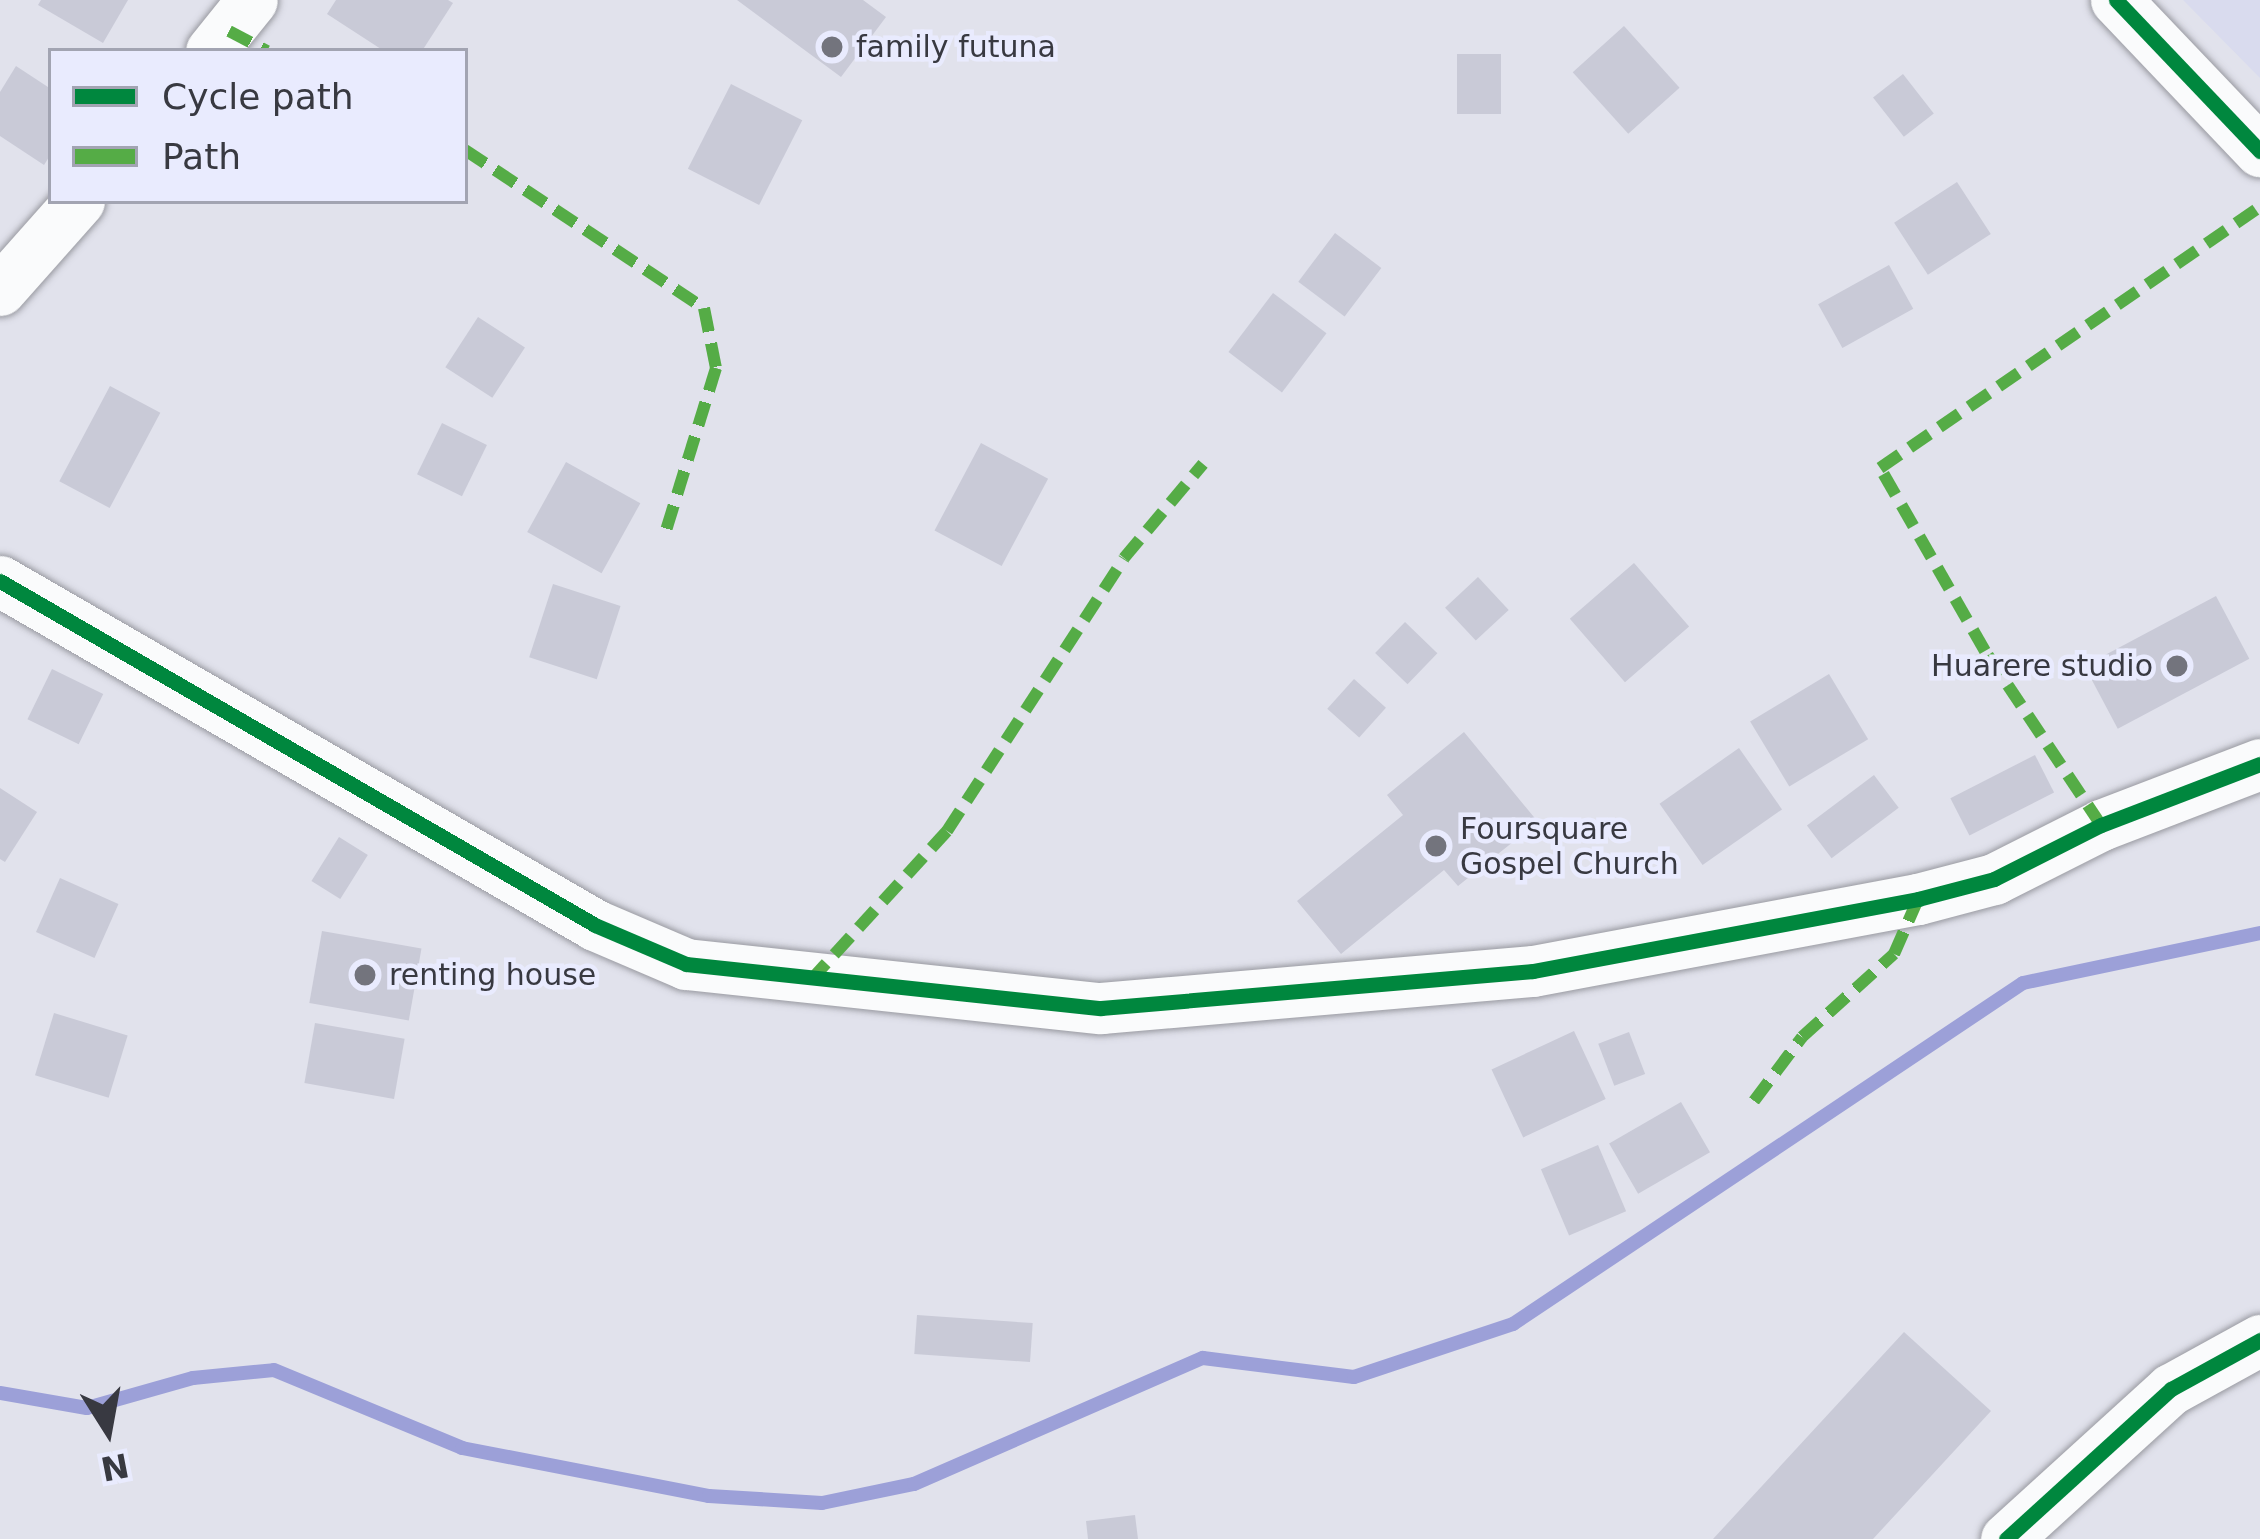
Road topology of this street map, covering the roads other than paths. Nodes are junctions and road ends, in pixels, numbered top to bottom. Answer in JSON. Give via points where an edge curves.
{"nodes":[{"id":1,"x":252,"y":0,"type":"edge"},
{"id":2,"x":2116,"y":0,"type":"edge"},
{"id":3,"x":213,"y":48,"type":"edge"},
{"id":4,"x":2260,"y":152,"type":"edge"},
{"id":5,"x":76,"y":204,"type":"edge"},
{"id":6,"x":0,"y":290,"type":"edge"},
{"id":7,"x":0,"y":580,"type":"edge"},
{"id":8,"x":2260,"y":764,"type":"edge"},
{"id":9,"x":2260,"y":1340,"type":"edge"},
{"id":10,"x":2006,"y":1539,"type":"edge"}],
"edges":[{"from":1,"to":3,"type":"street"},
{"from":2,"to":4,"type":"street"},
{"from":5,"to":6,"type":"street"},
{"from":7,"to":8,"type":"street","via":[[595,925],[686,964],[1101,1008],[1533,971],[1918,899],[1994,879],[2101,825]]},
{"from":9,"to":10,"type":"street","via":[[2171,1389]]}]}
